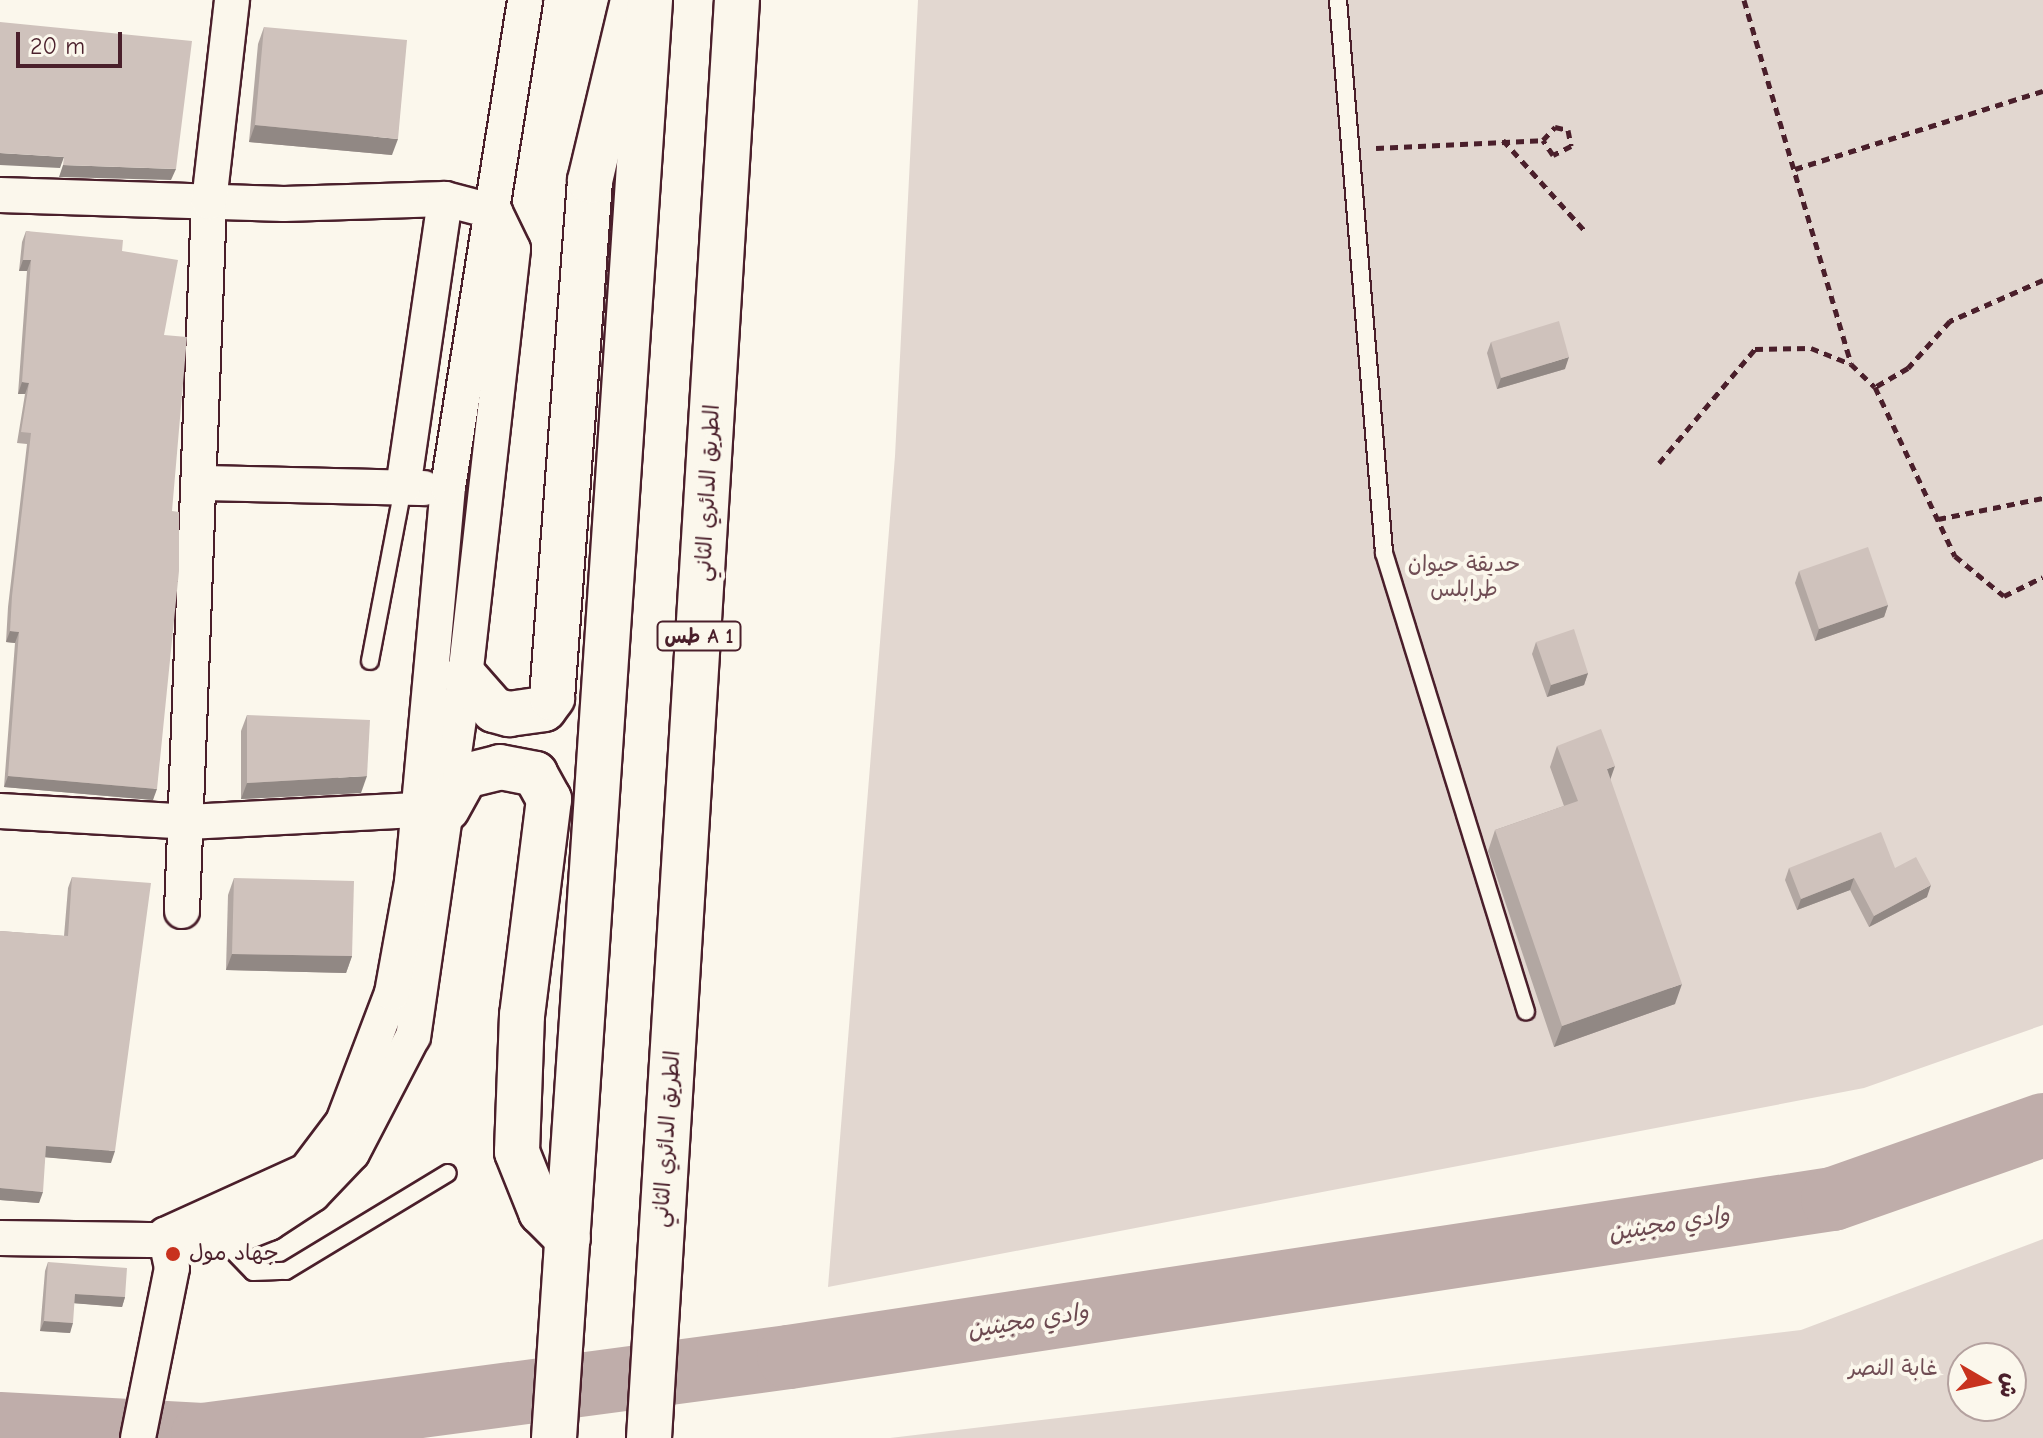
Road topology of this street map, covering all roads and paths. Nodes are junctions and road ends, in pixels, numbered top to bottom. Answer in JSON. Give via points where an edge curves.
{"nodes":[{"id":1,"x":232,"y":0,"type":"edge"},
{"id":2,"x":525,"y":0,"type":"edge"},
{"id":3,"x":633,"y":0,"type":"edge"},
{"id":4,"x":650,"y":0,"type":"edge"},
{"id":5,"x":737,"y":0,"type":"edge"},
{"id":6,"x":1338,"y":0,"type":"edge"},
{"id":7,"x":1744,"y":0,"type":"edge"},
{"id":8,"x":2043,"y":91,"type":"edge"},
{"id":9,"x":1502,"y":139,"type":"junction"},
{"id":10,"x":1543,"y":140,"type":"junction"},
{"id":11,"x":1351,"y":150,"type":"junction"},
{"id":12,"x":1795,"y":169,"type":"junction"},
{"id":13,"x":0,"y":195,"type":"edge"},
{"id":14,"x":445,"y":199,"type":"junction"},
{"id":15,"x":209,"y":202,"type":"junction"},
{"id":16,"x":495,"y":212,"type":"junction"},
{"id":17,"x":1584,"y":230,"type":"dead end"},
{"id":18,"x":2043,"y":280,"type":"edge"},
{"id":19,"x":1851,"y":364,"type":"junction"},
{"id":20,"x":1875,"y":387,"type":"junction"},
{"id":21,"x":1659,"y":463,"type":"dead end"},
{"id":22,"x":200,"y":483,"type":"junction"},
{"id":23,"x":448,"y":487,"type":"junction"},
{"id":24,"x":403,"y":488,"type":"junction"},
{"id":25,"x":2043,"y":498,"type":"edge"},
{"id":26,"x":1938,"y":519,"type":"junction"},
{"id":27,"x":2043,"y":577,"type":"edge"},
{"id":28,"x":370,"y":661,"type":"dead end"},
{"id":29,"x":465,"y":677,"type":"junction"},
{"id":30,"x":430,"y":809,"type":"junction"},
{"id":31,"x":0,"y":811,"type":"edge"},
{"id":32,"x":188,"y":822,"type":"junction"},
{"id":33,"x":182,"y":911,"type":"dead end"},
{"id":34,"x":1526,"y":1012,"type":"dead end"},
{"id":35,"x":448,"y":1173,"type":"dead end"},
{"id":36,"x":165,"y":1235,"type":"junction"},
{"id":37,"x":0,"y":1238,"type":"edge"},
{"id":38,"x":223,"y":1241,"type":"junction"},
{"id":39,"x":568,"y":1252,"type":"junction"},
{"id":40,"x":138,"y":1438,"type":"edge"},
{"id":41,"x":554,"y":1438,"type":"edge"},
{"id":42,"x":649,"y":1438,"type":"edge"}],
"edges":[{"from":1,"to":15,"type":"street"},
{"from":2,"to":16,"type":"street"},
{"from":3,"to":29,"type":"highway","via":[[590,181],[552,698],[544,709],[509,714],[494,710]]},
{"from":4,"to":39,"type":"highway"},
{"from":5,"to":42,"type":"highway","name":"الطريق الدائري الثاني","number":"طس A 1"},
{"from":6,"to":11,"type":"lane"},
{"from":7,"to":12,"type":"path"},
{"from":8,"to":12,"type":"path"},
{"from":9,"to":10,"type":"path"},
{"from":9,"to":11,"type":"path"},
{"from":9,"to":17,"type":"path"},
{"from":10,"to":10,"type":"path","via":[[1555,127],[1568,130],[1571,146],[1553,155]]},
{"from":11,"to":34,"type":"lane","via":[[1384,553]]},
{"from":12,"to":19,"type":"path"},
{"from":13,"to":15,"type":"street"},
{"from":14,"to":15,"type":"street"},
{"from":14,"to":16,"type":"street"},
{"from":14,"to":24,"type":"street"},
{"from":15,"to":22,"type":"street"},
{"from":16,"to":23,"type":"street"},
{"from":16,"to":29,"type":"street","via":[[513,249],[512,269]]},
{"from":18,"to":20,"type":"path","via":[[1950,321],[1908,368]]},
{"from":19,"to":20,"type":"path"},
{"from":19,"to":21,"type":"path","via":[[1811,348],[1755,349]]},
{"from":20,"to":26,"type":"path"},
{"from":22,"to":24,"type":"street"},
{"from":22,"to":32,"type":"street"},
{"from":23,"to":24,"type":"street"},
{"from":23,"to":30,"type":"street"},
{"from":24,"to":28,"type":"lane"},
{"from":25,"to":26,"type":"path"},
{"from":26,"to":27,"type":"path","via":[[1955,556],[2004,596]]},
{"from":29,"to":30,"type":"street"},
{"from":30,"to":32,"type":"street"},
{"from":30,"to":36,"type":"street","via":[[392,993],[343,1122],[306,1171]]},
{"from":30,"to":38,"type":"street","via":[[413,1036],[352,1153],[313,1194]]},
{"from":30,"to":39,"type":"highway","via":[[465,776],[500,767],[535,774],[549,799],[522,1015],[517,1152],[541,1212]]},
{"from":31,"to":32,"type":"street"},
{"from":32,"to":33,"type":"street"},
{"from":35,"to":38,"type":"lane","via":[[286,1271],[253,1272]]},
{"from":36,"to":37,"type":"street"},
{"from":36,"to":38,"type":"street"},
{"from":36,"to":40,"type":"street","via":[[172,1268]]},
{"from":39,"to":41,"type":"highway"}]}
